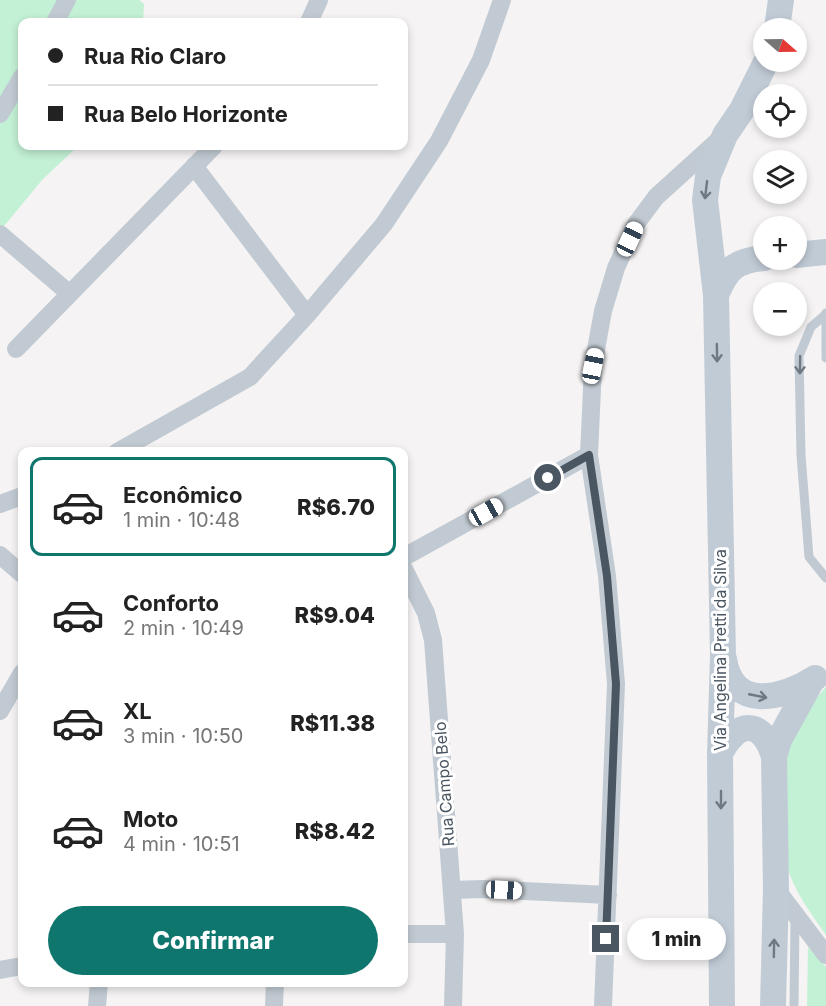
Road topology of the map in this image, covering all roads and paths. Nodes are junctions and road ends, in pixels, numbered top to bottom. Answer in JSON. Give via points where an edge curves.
{"nodes":[{"id":1,"x":67,"y":0,"type":"edge"},
{"id":2,"x":319,"y":0,"type":"edge"},
{"id":3,"x":502,"y":0,"type":"edge"},
{"id":4,"x":781,"y":0,"type":"edge"},
{"id":5,"x":57,"y":18,"type":"edge"},
{"id":6,"x":311,"y":18,"type":"edge"},
{"id":7,"x":778,"y":18,"type":"edge"},
{"id":8,"x":761,"y":72,"type":"edge"},
{"id":9,"x":18,"y":84,"type":"edge"},
{"id":10,"x":0,"y":114,"type":"edge"},
{"id":11,"x":725,"y":135,"type":"junction"},
{"id":12,"x":210,"y":150,"type":"edge"},
{"id":13,"x":194,"y":166,"type":"junction"},
{"id":14,"x":0,"y":234,"type":"edge"},
{"id":15,"x":826,"y":252,"type":"edge"},
{"id":16,"x":807,"y":254,"type":"edge"},
{"id":17,"x":753,"y":260,"type":"edge"},
{"id":18,"x":70,"y":294,"type":"junction"},
{"id":19,"x":716,"y":295,"type":"junction"},
{"id":20,"x":826,"y":314,"type":"edge"},
{"id":21,"x":307,"y":315,"type":"junction"},
{"id":22,"x":16,"y":349,"type":"dead end"},
{"id":23,"x":826,"y":358,"type":"edge"},
{"id":24,"x":126,"y":447,"type":"edge"},
{"id":25,"x":589,"y":455,"type":"junction"},
{"id":26,"x":18,"y":497,"type":"edge"},
{"id":27,"x":0,"y":504,"type":"edge"},
{"id":28,"x":0,"y":555,"type":"edge"},
{"id":29,"x":408,"y":555,"type":"edge"},
{"id":30,"x":18,"y":571,"type":"edge"},
{"id":31,"x":408,"y":577,"type":"edge"},
{"id":32,"x":826,"y":578,"type":"edge"},
{"id":33,"x":723,"y":656,"type":"junction"},
{"id":34,"x":819,"y":675,"type":"edge"},
{"id":35,"x":18,"y":681,"type":"edge"},
{"id":36,"x":0,"y":711,"type":"edge"},
{"id":37,"x":720,"y":754,"type":"junction"},
{"id":38,"x":774,"y":756,"type":"junction"},
{"id":39,"x":776,"y":889,"type":"junction"},
{"id":40,"x":452,"y":890,"type":"junction"},
{"id":41,"x":609,"y":895,"type":"junction"},
{"id":42,"x":795,"y":914,"type":"junction"},
{"id":43,"x":408,"y":934,"type":"edge"},
{"id":44,"x":455,"y":934,"type":"junction"},
{"id":45,"x":826,"y":956,"type":"edge"},
{"id":46,"x":18,"y":967,"type":"edge"},
{"id":47,"x":0,"y":970,"type":"edge"},
{"id":48,"x":99,"y":987,"type":"edge"},
{"id":49,"x":274,"y":987,"type":"edge"},
{"id":50,"x":97,"y":1006,"type":"edge"},
{"id":51,"x":274,"y":1006,"type":"edge"},
{"id":52,"x":453,"y":1006,"type":"edge"},
{"id":53,"x":603,"y":1006,"type":"edge"},
{"id":54,"x":722,"y":1006,"type":"edge"},
{"id":55,"x":773,"y":1006,"type":"edge"},
{"id":56,"x":794,"y":1006,"type":"edge"}],
"edges":[{"from":1,"to":5,"type":"street"},
{"from":2,"to":6,"type":"street"},
{"from":3,"to":21,"type":"street","via":[[481,60],[439,141],[384,224]]},
{"from":4,"to":7,"type":"main road"},
{"from":8,"to":11,"type":"main road","name":"Via Angelina Pretti da Silva"},
{"from":9,"to":10,"type":"street"},
{"from":11,"to":19,"type":"main road","name":"Via Angelina Pretti da Silva","one_way":true,"via":[[708,176],[705,200]]},
{"from":11,"to":25,"type":"street","via":[[656,196],[636,224],[616,268],[593,366]]},
{"from":12,"to":13,"type":"street"},
{"from":13,"to":18,"type":"street"},
{"from":13,"to":21,"type":"street"},
{"from":14,"to":18,"type":"street"},
{"from":15,"to":16,"type":"main road"},
{"from":17,"to":19,"type":"main road","via":[[730,268]]},
{"from":18,"to":22,"type":"street"},
{"from":19,"to":33,"type":"main road","name":"Via Angelina Pretti da Silva","one_way":true},
{"from":20,"to":23,"type":"lane"},
{"from":20,"to":32,"type":"lane","one_way":true,"via":[[811,327],[799,356],[809,557]]},
{"from":21,"to":24,"type":"street","via":[[250,377]]},
{"from":25,"to":29,"type":"street"},
{"from":25,"to":41,"type":"street","via":[[607,576],[616,684]]},
{"from":26,"to":27,"type":"street"},
{"from":28,"to":30,"type":"street"},
{"from":31,"to":40,"type":"street","name":"Rua Campo Belo","via":[[426,613],[433,640]]},
{"from":33,"to":34,"type":"main road","one_way":true,"via":[[731,680],[753,696],[782,695]]},
{"from":33,"to":37,"type":"main road","name":"Via Angelina Pretti da Silva"},
{"from":34,"to":38,"type":"main road","via":[[779,740]]},
{"from":35,"to":36,"type":"street"},
{"from":37,"to":38,"type":"main road","via":[[730,735],[752,729],[768,740]]},
{"from":37,"to":54,"type":"main road","name":"Via Angelina Pretti da Silva","one_way":true},
{"from":38,"to":39,"type":"main road"},
{"from":39,"to":42,"type":"street"},
{"from":55,"to":39,"type":"main road","one_way":true},
{"from":40,"to":41,"type":"street"},
{"from":40,"to":44,"type":"street","name":"Rua Campo Belo"},
{"from":41,"to":53,"type":"street"},
{"from":42,"to":45,"type":"street"},
{"from":42,"to":56,"type":"lane"},
{"from":43,"to":44,"type":"street"},
{"from":44,"to":52,"type":"street","name":"Rua Campo Belo"},
{"from":46,"to":47,"type":"street"},
{"from":48,"to":50,"type":"street"},
{"from":49,"to":51,"type":"street"}]}
